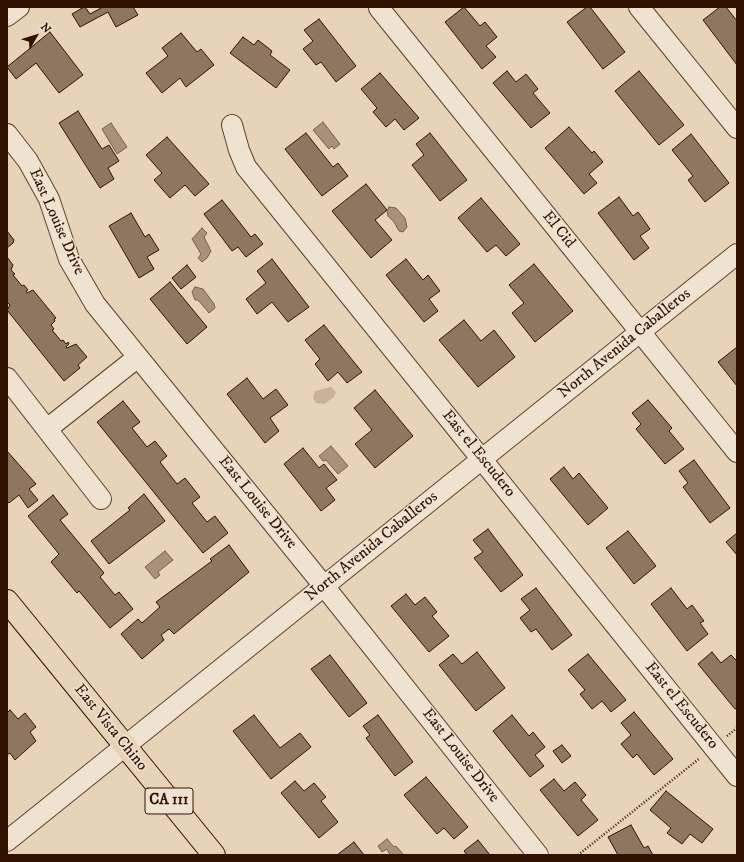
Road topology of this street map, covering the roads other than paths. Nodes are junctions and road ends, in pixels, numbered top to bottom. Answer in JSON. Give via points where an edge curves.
{"nodes":[{"id":1,"x":19,"y":7,"type":"edge"},
{"id":2,"x":639,"y":7,"type":"edge"},
{"id":3,"x":379,"y":8,"type":"dead end"},
{"id":4,"x":7,"y":16,"type":"edge"},
{"id":5,"x":232,"y":125,"type":"dead end"},
{"id":6,"x":737,"y":128,"type":"edge"},
{"id":7,"x":7,"y":134,"type":"edge"},
{"id":8,"x":737,"y":254,"type":"edge"},
{"id":9,"x":640,"y":332,"type":"junction"},
{"id":10,"x":138,"y":357,"type":"junction"},
{"id":11,"x":7,"y":378,"type":"edge"},
{"id":12,"x":47,"y":429,"type":"junction"},
{"id":13,"x":737,"y":452,"type":"edge"},
{"id":14,"x":482,"y":459,"type":"junction"},
{"id":15,"x":101,"y":499,"type":"dead end"},
{"id":16,"x":324,"y":586,"type":"junction"},
{"id":17,"x":7,"y":601,"type":"edge"},
{"id":18,"x":125,"y":746,"type":"junction"},
{"id":19,"x":737,"y":776,"type":"edge"},
{"id":20,"x":7,"y":840,"type":"edge"},
{"id":21,"x":214,"y":855,"type":"edge"},
{"id":22,"x":538,"y":855,"type":"edge"}],
"edges":[{"from":1,"to":4,"type":"street"},
{"from":2,"to":6,"type":"street"},
{"from":3,"to":9,"type":"street","name":"El Cid"},
{"from":5,"to":14,"type":"street","name":"East el Escudero","via":[[246,167]]},
{"from":7,"to":10,"type":"street","name":"East Louise Drive","via":[[28,161],[49,199],[69,260],[95,304]]},
{"from":8,"to":9,"type":"street","name":"North Avenida Caballeros"},
{"from":9,"to":13,"type":"street","name":"El Cid"},
{"from":9,"to":14,"type":"street","name":"North Avenida Caballeros"},
{"from":10,"to":12,"type":"street"},
{"from":10,"to":16,"type":"street","name":"East Louise Drive"},
{"from":11,"to":12,"type":"street"},
{"from":12,"to":15,"type":"street"},
{"from":14,"to":16,"type":"street","name":"North Avenida Caballeros"},
{"from":14,"to":19,"type":"street","name":"East el Escudero"},
{"from":16,"to":18,"type":"street","name":"North Avenida Caballeros"},
{"from":16,"to":22,"type":"street","name":"East Louise Drive"},
{"from":17,"to":18,"type":"main road","name":"East Vista Chino","number":"CA 111"},
{"from":18,"to":20,"type":"street","name":"North Avenida Caballeros"},
{"from":18,"to":21,"type":"main road","name":"East Vista Chino","number":"CA 111"}]}
